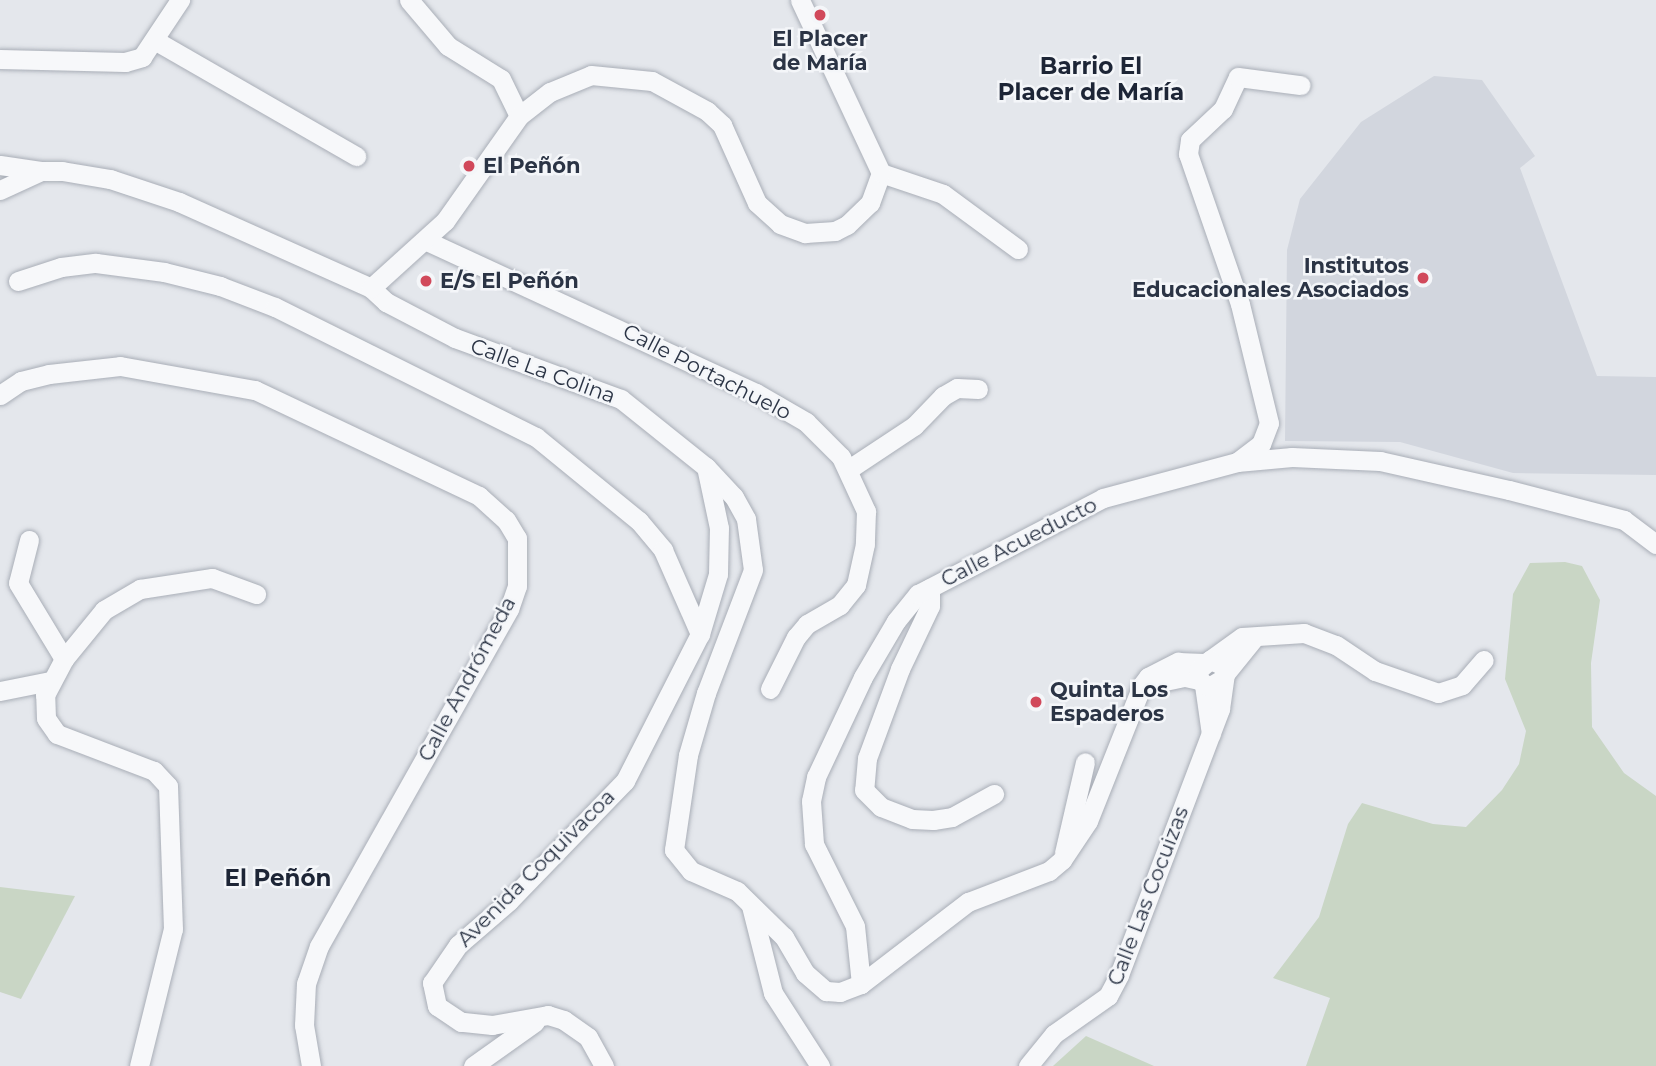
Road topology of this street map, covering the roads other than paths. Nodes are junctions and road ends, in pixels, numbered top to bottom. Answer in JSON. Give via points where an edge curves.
{"nodes":[{"id":1,"x":180,"y":0,"type":"edge"},
{"id":2,"x":409,"y":0,"type":"edge"},
{"id":3,"x":800,"y":0,"type":"edge"},
{"id":4,"x":156,"y":41,"type":"junction"},
{"id":5,"x":0,"y":59,"type":"edge"},
{"id":6,"x":1300,"y":85,"type":"dead end"},
{"id":7,"x":519,"y":116,"type":"junction"},
{"id":8,"x":356,"y":156,"type":"dead end"},
{"id":9,"x":0,"y":165,"type":"edge"},
{"id":10,"x":41,"y":171,"type":"junction"},
{"id":11,"x":881,"y":173,"type":"junction"},
{"id":12,"x":0,"y":190,"type":"edge"},
{"id":13,"x":427,"y":241,"type":"junction"},
{"id":14,"x":1018,"y":249,"type":"dead end"},
{"id":15,"x":18,"y":281,"type":"dead end"},
{"id":16,"x":371,"y":288,"type":"junction"},
{"id":17,"x":978,"y":389,"type":"dead end"},
{"id":18,"x":0,"y":395,"type":"edge"},
{"id":19,"x":1237,"y":462,"type":"junction"},
{"id":20,"x":706,"y":467,"type":"junction"},
{"id":21,"x":849,"y":469,"type":"junction"},
{"id":22,"x":29,"y":540,"type":"dead end"},
{"id":23,"x":1656,"y":544,"type":"edge"},
{"id":24,"x":930,"y":588,"type":"junction"},
{"id":25,"x":256,"y":594,"type":"dead end"},
{"id":26,"x":701,"y":634,"type":"junction"},
{"id":27,"x":1254,"y":638,"type":"junction"},
{"id":28,"x":64,"y":659,"type":"junction"},
{"id":29,"x":1484,"y":660,"type":"dead end"},
{"id":30,"x":1204,"y":672,"type":"junction"},
{"id":31,"x":1225,"y":676,"type":"junction"},
{"id":32,"x":50,"y":681,"type":"junction"},
{"id":33,"x":769,"y":689,"type":"dead end"},
{"id":34,"x":0,"y":691,"type":"edge"},
{"id":35,"x":1212,"y":735,"type":"junction"},
{"id":36,"x":1084,"y":762,"type":"dead end"},
{"id":37,"x":994,"y":794,"type":"dead end"},
{"id":38,"x":1062,"y":860,"type":"junction"},
{"id":39,"x":751,"y":906,"type":"junction"},
{"id":40,"x":861,"y":984,"type":"junction"},
{"id":41,"x":548,"y":1015,"type":"junction"},
{"id":42,"x":139,"y":1066,"type":"edge"},
{"id":43,"x":311,"y":1066,"type":"edge"},
{"id":44,"x":473,"y":1066,"type":"edge"},
{"id":45,"x":604,"y":1066,"type":"edge"},
{"id":46,"x":820,"y":1066,"type":"edge"},
{"id":47,"x":1028,"y":1066,"type":"edge"}],
"edges":[{"from":1,"to":4,"type":"street"},
{"from":2,"to":7,"type":"street","via":[[448,46],[500,79]]},
{"from":3,"to":11,"type":"street"},
{"from":4,"to":5,"type":"street","via":[[142,57],[125,61]]},
{"from":4,"to":8,"type":"street"},
{"from":6,"to":19,"type":"street","via":[[1238,77],[1223,110],[1190,140],[1188,154],[1240,304],[1269,423],[1261,444]]},
{"from":7,"to":11,"type":"street","via":[[550,92],[591,75],[631,76],[664,86],[722,125],[767,216],[805,233],[835,231],[853,220],[870,203]]},
{"from":7,"to":13,"type":"street"},
{"from":9,"to":10,"type":"street","name":"Calle La Colina"},
{"from":10,"to":12,"type":"street"},
{"from":10,"to":16,"type":"street","name":"Calle La Colina","via":[[86,174],[142,188]]},
{"from":11,"to":14,"type":"street","via":[[943,194]]},
{"from":13,"to":16,"type":"street"},
{"from":13,"to":21,"type":"street","name":"Calle Portachuelo","via":[[756,393],[827,439]]},
{"from":15,"to":26,"type":"street","via":[[61,267],[96,263],[164,272],[220,286],[275,307],[494,416],[536,438],[639,521],[663,550]]},
{"from":16,"to":20,"type":"street","name":"Calle La Colina","via":[[386,302],[455,338],[621,399]]},
{"from":17,"to":21,"type":"street","via":[[957,388],[943,396],[914,426]]},
{"from":18,"to":43,"type":"street","name":"Calle Andrómeda","via":[[21,381],[49,374],[120,366],[255,390],[479,496],[506,520],[517,538],[517,586],[509,609],[319,946],[306,983],[304,1025]]},
{"from":19,"to":23,"type":"street","name":"Calle Acueducto","via":[[1292,457],[1380,461],[1624,520]]},
{"from":19,"to":24,"type":"street","name":"Calle Acueducto","via":[[1080,507]]},
{"from":20,"to":26,"type":"street","name":"Avenida Coquivacoa","via":[[721,552]]},
{"from":20,"to":39,"type":"street","via":[[734,497],[746,519],[753,570],[688,755],[674,850],[691,870],[737,891]]},
{"from":21,"to":33,"type":"street","name":"Calle Portachuelo","via":[[866,511],[856,585],[840,605],[807,624]]},
{"from":22,"to":28,"type":"street","via":[[18,583]]},
{"from":24,"to":37,"type":"street","via":[[930,606],[867,758],[864,790],[881,807],[912,819],[933,820],[952,817]]},
{"from":24,"to":40,"type":"street","name":"Calle Acueducto","via":[[908,604],[879,650],[812,790],[809,822],[814,844],[855,926]]},
{"from":25,"to":28,"type":"street","via":[[212,578],[140,589],[104,610]]},
{"from":26,"to":41,"type":"street","name":"Avenida Coquivacoa","via":[[625,781],[509,901],[458,945],[432,983],[437,1006],[461,1022],[492,1025]]},
{"from":27,"to":29,"type":"street","via":[[1286,632],[1314,635],[1375,671],[1438,693],[1462,685]]},
{"from":27,"to":30,"type":"street","via":[[1235,640]]},
{"from":27,"to":31,"type":"street"},
{"from":28,"to":32,"type":"street"},
{"from":30,"to":31,"type":"street","via":[[1222,665]]},
{"from":30,"to":35,"type":"street","name":"Calle Las Cocuizas"},
{"from":30,"to":38,"type":"street","via":[[1178,662],[1148,677],[1088,821]]},
{"from":31,"to":35,"type":"street","name":"Calle Las Cocuizas"},
{"from":32,"to":34,"type":"street"},
{"from":32,"to":42,"type":"street","via":[[45,695],[47,718],[57,734],[154,771],[168,786],[173,929]]},
{"from":35,"to":47,"type":"street","name":"Calle Las Cocuizas","via":[[1129,955],[1108,996],[1054,1034]]},
{"from":36,"to":38,"type":"street"},
{"from":38,"to":40,"type":"street","via":[[1040,875],[968,901]]},
{"from":39,"to":40,"type":"street","via":[[784,937],[814,983],[826,991],[840,992]]},
{"from":39,"to":46,"type":"street","via":[[773,993]]},
{"from":41,"to":44,"type":"street"},
{"from":41,"to":45,"type":"street","via":[[588,1037]]}]}
